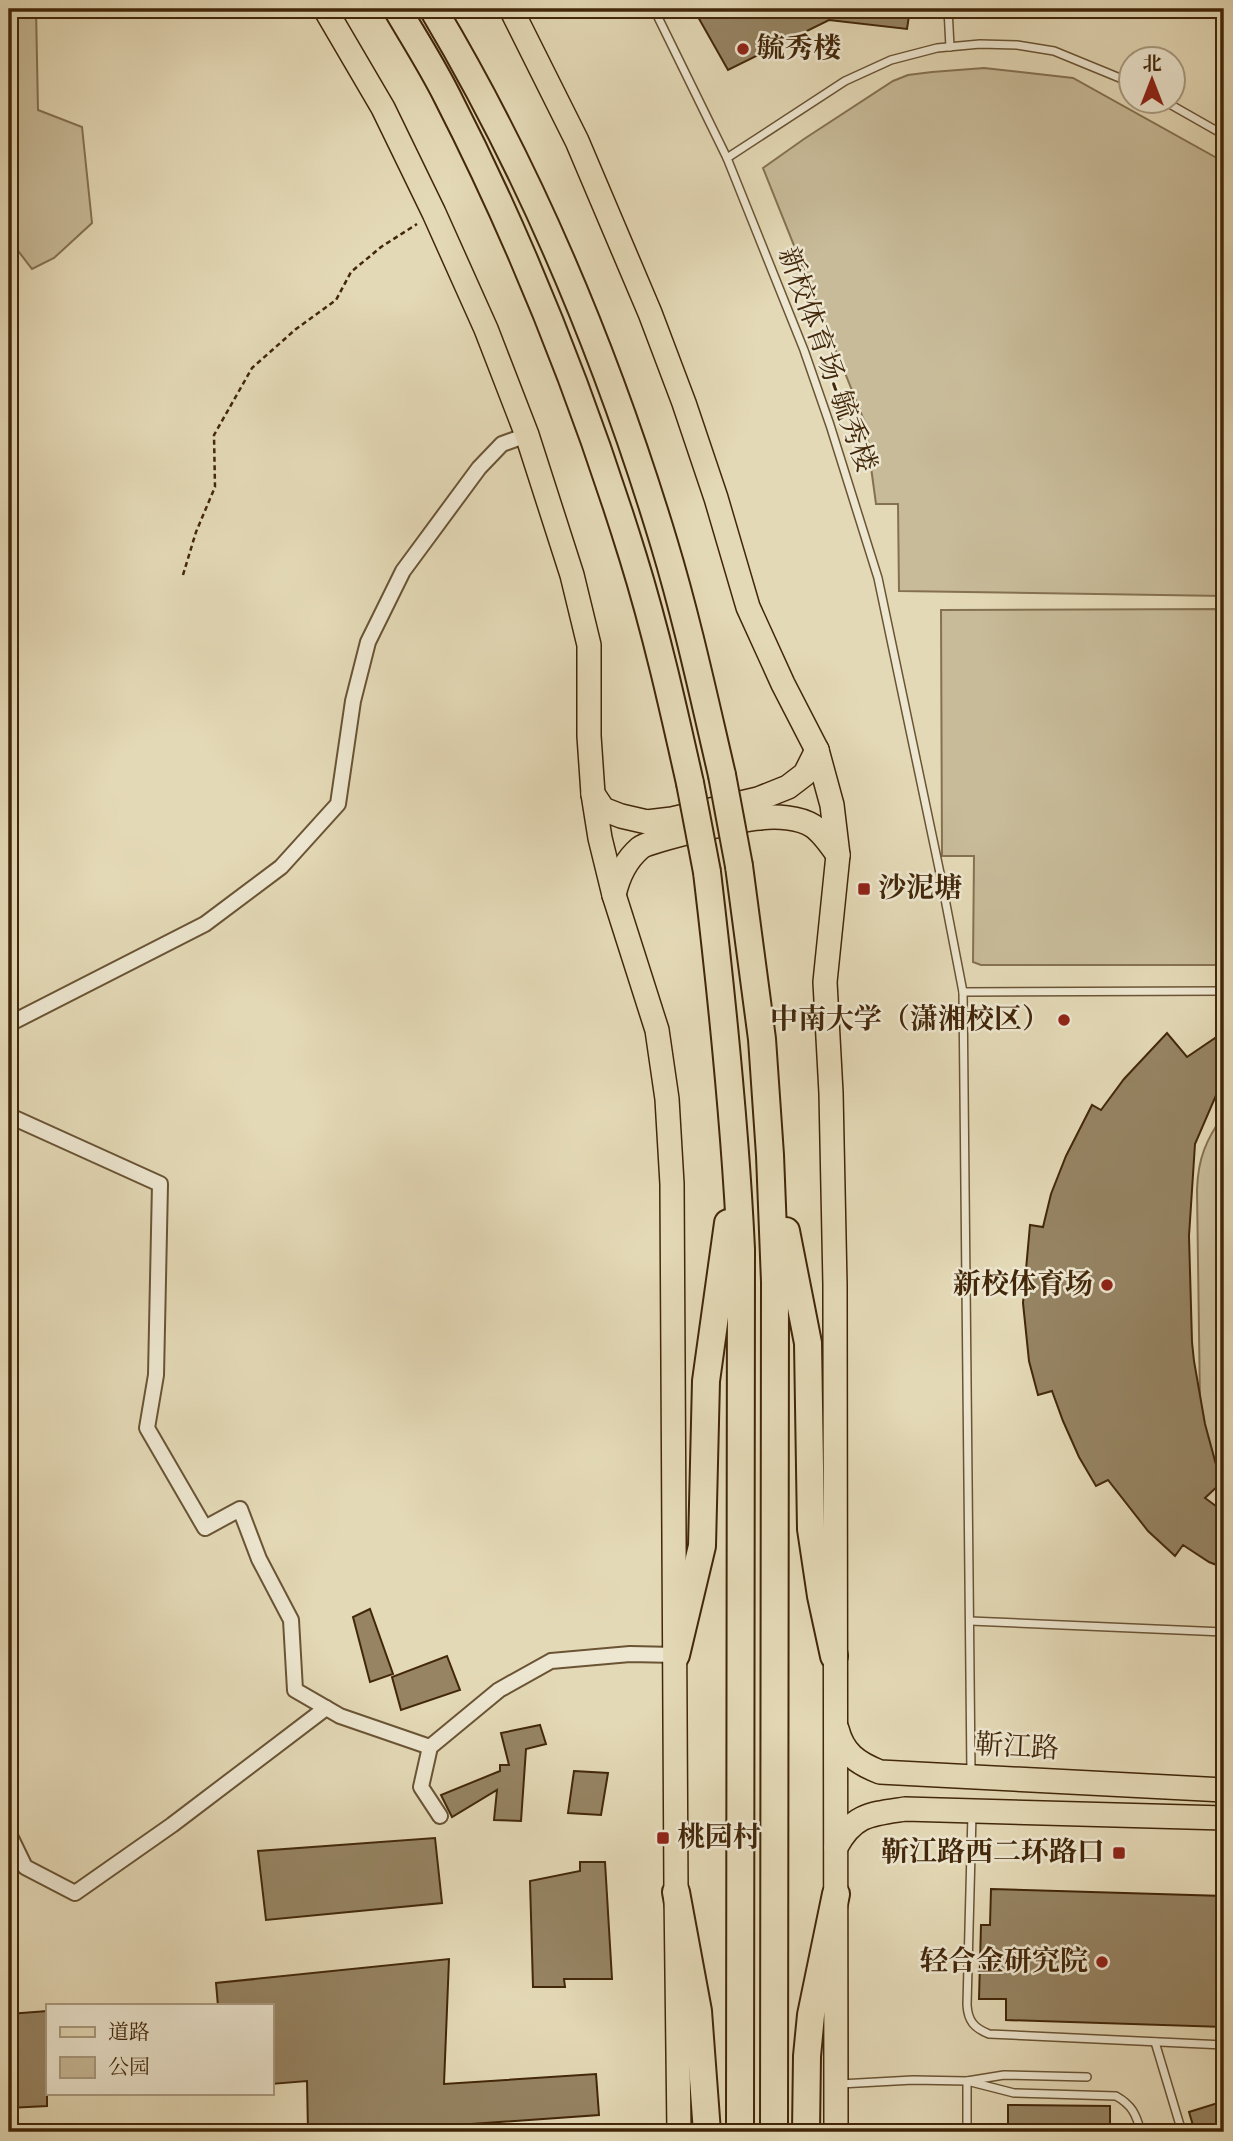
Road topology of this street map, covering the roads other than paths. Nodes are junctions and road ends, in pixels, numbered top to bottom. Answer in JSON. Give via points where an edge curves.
{"nodes":[{"id":1,"x":325,"y":9,"type":"edge"},
{"id":2,"x":397,"y":9,"type":"edge"},
{"id":3,"x":433,"y":9,"type":"edge"},
{"id":4,"x":511,"y":9,"type":"edge"},
{"id":5,"x":654,"y":9,"type":"edge"},
{"id":6,"x":948,"y":9,"type":"edge"},
{"id":7,"x":950,"y":47,"type":"junction"},
{"id":8,"x":1118,"y":77,"type":"edge"},
{"id":9,"x":1188,"y":115,"type":"edge"},
{"id":10,"x":1224,"y":135,"type":"edge"},
{"id":11,"x":727,"y":158,"type":"junction"},
{"id":12,"x":527,"y":435,"type":"junction"},
{"id":13,"x":817,"y":750,"type":"junction"},
{"id":14,"x":593,"y":794,"type":"junction"},
{"id":15,"x":838,"y":855,"type":"junction"},
{"id":16,"x":614,"y":895,"type":"junction"},
{"id":17,"x":1224,"y":991,"type":"edge"},
{"id":18,"x":963,"y":992,"type":"junction"},
{"id":19,"x":9,"y":1024,"type":"edge"},
{"id":20,"x":9,"y":1112,"type":"edge"},
{"id":21,"x":770,"y":1155,"type":"junction"},
{"id":22,"x":737,"y":1159,"type":"junction"},
{"id":23,"x":970,"y":1621,"type":"junction"},
{"id":24,"x":1224,"y":1632,"type":"edge"},
{"id":25,"x":676,"y":1655,"type":"junction"},
{"id":26,"x":834,"y":1656,"type":"junction"},
{"id":27,"x":326,"y":1708,"type":"junction"},
{"id":28,"x":835,"y":1720,"type":"junction"},
{"id":29,"x":430,"y":1747,"type":"junction"},
{"id":30,"x":971,"y":1776,"type":"junction"},
{"id":31,"x":1224,"y":1790,"type":"edge"},
{"id":32,"x":972,"y":1810,"type":"junction"},
{"id":33,"x":440,"y":1816,"type":"dead end"},
{"id":34,"x":1224,"y":1818,"type":"edge"},
{"id":35,"x":9,"y":1834,"type":"edge"},
{"id":36,"x":836,"y":1847,"type":"junction"},
{"id":37,"x":676,"y":1892,"type":"junction"},
{"id":38,"x":835,"y":1894,"type":"junction"},
{"id":39,"x":1155,"y":2042,"type":"junction"},
{"id":40,"x":1224,"y":2045,"type":"edge"},
{"id":41,"x":1087,"y":2077,"type":"dead end"},
{"id":42,"x":967,"y":2081,"type":"junction"},
{"id":43,"x":836,"y":2084,"type":"junction"},
{"id":44,"x":679,"y":2132,"type":"edge"},
{"id":45,"x":707,"y":2132,"type":"edge"},
{"id":46,"x":740,"y":2132,"type":"edge"},
{"id":47,"x":774,"y":2132,"type":"edge"},
{"id":48,"x":806,"y":2132,"type":"edge"},
{"id":49,"x":836,"y":2132,"type":"edge"},
{"id":50,"x":967,"y":2132,"type":"edge"},
{"id":51,"x":1141,"y":2132,"type":"edge"},
{"id":52,"x":1182,"y":2132,"type":"edge"}],
"edges":[{"from":1,"to":12,"type":"main road","via":[[383,108],[434,213]]},
{"from":2,"to":22,"type":"highway","bridge":true,"via":[[446,95],[506,218],[560,345],[634,560],[665,673],[707,872]]},
{"from":3,"to":21,"type":"highway","bridge":true,"via":[[471,73],[526,185],[592,334],[665,544],[722,775],[739,866],[762,1040]]},
{"from":4,"to":13,"type":"main road","via":[[577,141],[650,313],[716,498],[748,607]]},
{"from":5,"to":11,"type":"lane","name":"新校体育场-毓秀楼"},
{"from":6,"to":7,"type":"lane"},
{"from":7,"to":8,"type":"lane","via":[[1017,45],[1054,51]]},
{"from":7,"to":11,"type":"lane","via":[[869,69]]},
{"from":9,"to":10,"type":"lane"},
{"from":11,"to":18,"type":"lane","name":"新校体育场-毓秀楼","via":[[804,350],[878,578]]},
{"from":12,"to":14,"type":"main road","via":[[572,575],[589,645]]},
{"from":12,"to":19,"type":"street","via":[[502,444],[479,467],[403,571],[368,642],[353,701],[338,804],[281,867],[205,924]]},
{"from":13,"to":14,"type":"main road","via":[[805,774],[788,787],[758,799],[672,819],[647,822],[621,817],[603,809]]},
{"from":13,"to":15,"type":"main road","via":[[832,805]]},
{"from":14,"to":16,"type":"main road"},
{"from":15,"to":16,"type":"main road","via":[[812,825],[785,817],[758,818],[641,846],[618,877]]},
{"from":15,"to":26,"type":"main road","via":[[825,982],[835,1285]]},
{"from":16,"to":25,"type":"main road","via":[[657,1030],[667,1100],[672,1184]]},
{"from":17,"to":18,"type":"lane"},
{"from":18,"to":23,"type":"lane","name":"新校体育场-毓秀楼"},
{"from":20,"to":27,"type":"street","via":[[160,1184],[156,1375],[147,1428],[205,1528],[240,1508],[259,1559],[291,1620],[295,1690]]},
{"from":21,"to":26,"type":"highway","via":[[808,1343],[811,1529]]},
{"from":21,"to":47,"type":"highway","via":[[775,1282]]},
{"from":22,"to":25,"type":"highway","via":[[706,1381],[702,1546]]},
{"from":22,"to":46,"type":"highway","via":[[742,1328]]},
{"from":23,"to":24,"type":"lane"},
{"from":23,"to":30,"type":"lane","name":"新校体育场-毓秀楼"},
{"from":25,"to":29,"type":"street","via":[[551,1661],[499,1690]]},
{"from":25,"to":37,"type":"main road"},
{"from":26,"to":28,"type":"main road"},
{"from":27,"to":29,"type":"street"},
{"from":27,"to":35,"type":"street","via":[[75,1893],[25,1867]]},
{"from":28,"to":30,"type":"main road","name":"靳江路","via":[[841,1743],[865,1766],[880,1772]]},
{"from":28,"to":36,"type":"main road"},
{"from":29,"to":33,"type":"street","via":[[421,1787]]},
{"from":30,"to":31,"type":"main road","name":"靳江路"},
{"from":32,"to":34,"type":"main road"},
{"from":32,"to":36,"type":"main road","via":[[882,1812],[857,1819]]},
{"from":32,"to":39,"type":"lane","via":[[967,2005],[971,2023],[989,2034]]},
{"from":36,"to":38,"type":"main road"},
{"from":37,"to":44,"type":"main road"},
{"from":37,"to":45,"type":"highway","via":[[698,2011]]},
{"from":38,"to":43,"type":"main road"},
{"from":38,"to":48,"type":"highway","via":[[811,2015]]},
{"from":39,"to":40,"type":"lane"},
{"from":39,"to":52,"type":"lane"},
{"from":41,"to":42,"type":"lane","via":[[1004,2075]]},
{"from":42,"to":43,"type":"lane"},
{"from":42,"to":50,"type":"lane"},
{"from":42,"to":51,"type":"lane","via":[[1014,2093],[1116,2095],[1128,2103]]},
{"from":43,"to":49,"type":"main road"}]}
